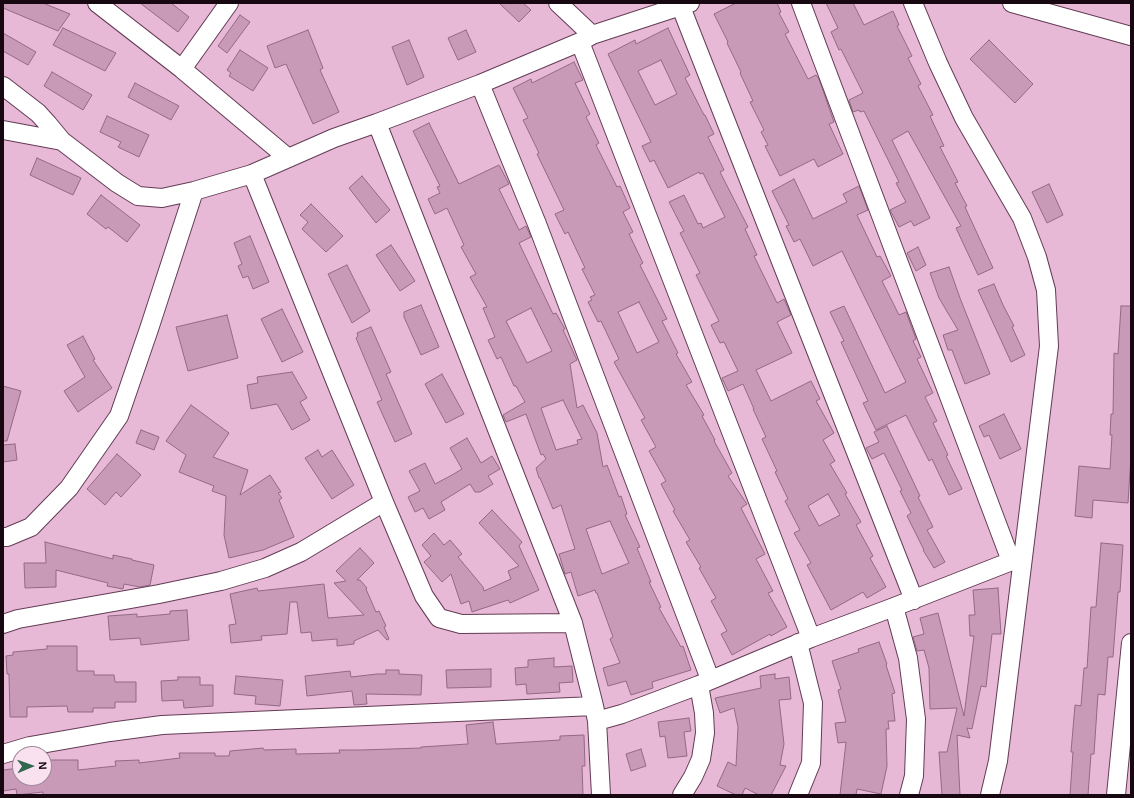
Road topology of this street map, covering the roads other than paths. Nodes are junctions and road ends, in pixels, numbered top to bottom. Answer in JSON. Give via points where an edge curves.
{"nodes":[{"id":1,"x":97,"y":3,"type":"edge"},
{"id":2,"x":229,"y":3,"type":"edge"},
{"id":3,"x":558,"y":3,"type":"edge"},
{"id":4,"x":801,"y":3,"type":"edge"},
{"id":5,"x":913,"y":3,"type":"edge"},
{"id":6,"x":1012,"y":3,"type":"edge"},
{"id":7,"x":686,"y":5,"type":"edge"},
{"id":8,"x":1131,"y":36,"type":"edge"},
{"id":9,"x":586,"y":39,"type":"junction"},
{"id":10,"x":182,"y":69,"type":"junction"},
{"id":11,"x":480,"y":84,"type":"junction"},
{"id":12,"x":3,"y":86,"type":"edge"},
{"id":13,"x":377,"y":123,"type":"junction"},
{"id":14,"x":3,"y":130,"type":"edge"},
{"id":15,"x":62,"y":141,"type":"junction"},
{"id":16,"x":288,"y":158,"type":"junction"},
{"id":17,"x":252,"y":174,"type":"junction"},
{"id":18,"x":194,"y":191,"type":"junction"},
{"id":19,"x":384,"y":502,"type":"junction"},
{"id":20,"x":3,"y":537,"type":"edge"},
{"id":21,"x":1017,"y":559,"type":"junction"},
{"id":22,"x":914,"y":600,"type":"junction"},
{"id":23,"x":894,"y":607,"type":"junction"},
{"id":24,"x":573,"y":623,"type":"junction"},
{"id":25,"x":3,"y":624,"type":"edge"},
{"id":26,"x":805,"y":640,"type":"junction"},
{"id":27,"x":1131,"y":643,"type":"edge"},
{"id":28,"x":704,"y":682,"type":"junction"},
{"id":29,"x":595,"y":713,"type":"junction"},
{"id":30,"x":3,"y":754,"type":"edge"},
{"id":31,"x":601,"y":795,"type":"edge"},
{"id":32,"x":682,"y":795,"type":"edge"},
{"id":33,"x":798,"y":795,"type":"edge"},
{"id":34,"x":910,"y":795,"type":"edge"},
{"id":35,"x":990,"y":795,"type":"edge"},
{"id":36,"x":1116,"y":795,"type":"edge"}],
"edges":[{"from":1,"to":10,"type":"street"},
{"from":2,"to":10,"type":"street"},
{"from":3,"to":9,"type":"street"},
{"from":4,"to":21,"type":"street"},
{"from":5,"to":21,"type":"street","via":[[964,118],[1022,218],[1046,290],[1049,346],[1029,512]]},
{"from":6,"to":8,"type":"street"},
{"from":7,"to":9,"type":"street"},
{"from":7,"to":22,"type":"street"},
{"from":9,"to":11,"type":"street"},
{"from":9,"to":26,"type":"street"},
{"from":10,"to":16,"type":"street"},
{"from":11,"to":13,"type":"street"},
{"from":11,"to":28,"type":"street","via":[[537,224]]},
{"from":12,"to":15,"type":"street","via":[[38,113]]},
{"from":13,"to":16,"type":"street"},
{"from":13,"to":24,"type":"street"},
{"from":14,"to":15,"type":"street"},
{"from":15,"to":18,"type":"street","via":[[138,196],[162,198]]},
{"from":16,"to":17,"type":"street"},
{"from":17,"to":18,"type":"street"},
{"from":17,"to":19,"type":"street"},
{"from":18,"to":20,"type":"street","via":[[119,416],[69,488],[31,527]]},
{"from":19,"to":24,"type":"street","via":[[424,596],[439,618],[461,624]]},
{"from":19,"to":25,"type":"street","via":[[301,552],[265,568],[221,581]]},
{"from":21,"to":22,"type":"street"},
{"from":21,"to":35,"type":"street","via":[[998,761]]},
{"from":22,"to":23,"type":"street"},
{"from":23,"to":26,"type":"street"},
{"from":23,"to":34,"type":"street","via":[[908,658],[916,719],[914,776]]},
{"from":24,"to":29,"type":"street"},
{"from":26,"to":28,"type":"street"},
{"from":26,"to":33,"type":"street","via":[[813,703],[811,763]]},
{"from":27,"to":36,"type":"street"},
{"from":28,"to":29,"type":"street","via":[[622,714]]},
{"from":28,"to":32,"type":"street","via":[[705,733],[701,758]]},
{"from":29,"to":30,"type":"street","via":[[162,725],[30,746]]},
{"from":29,"to":31,"type":"street"}]}
